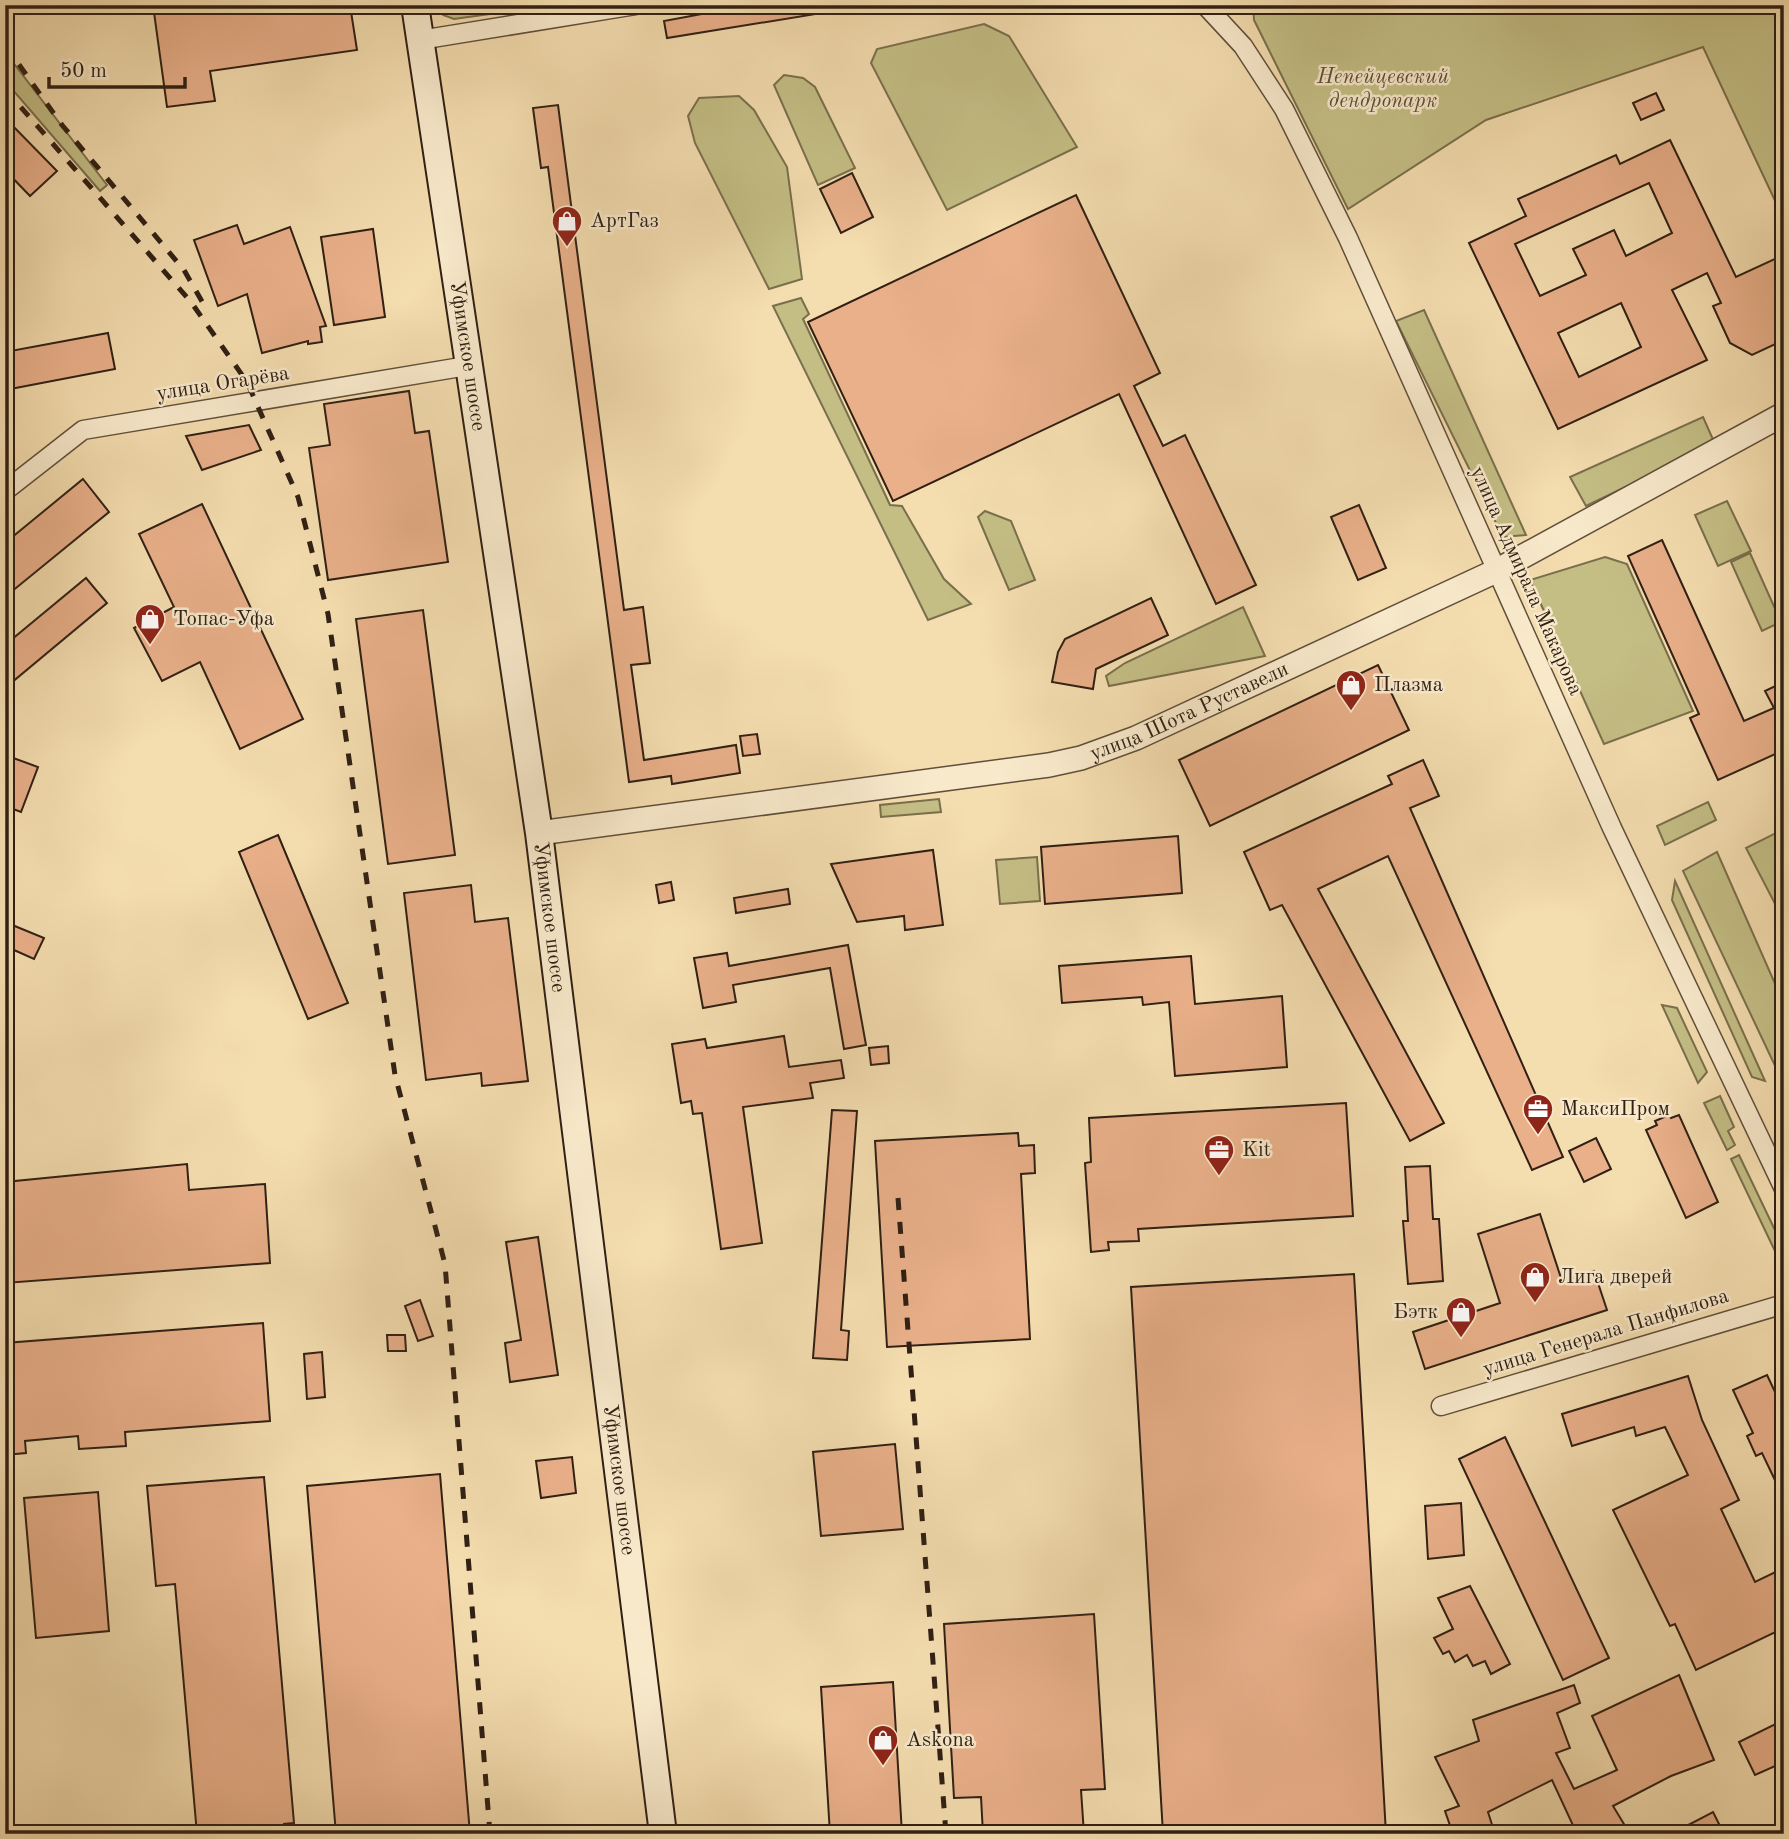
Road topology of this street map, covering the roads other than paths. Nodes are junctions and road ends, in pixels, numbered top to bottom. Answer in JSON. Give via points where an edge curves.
{"nodes":[{"id":1,"x":415,"y":5,"type":"edge"},
{"id":2,"x":636,"y":5,"type":"edge"},
{"id":3,"x":1205,"y":5,"type":"edge"},
{"id":4,"x":420,"y":40,"type":"junction"},
{"id":5,"x":467,"y":366,"type":"junction"},
{"id":6,"x":1784,"y":414,"type":"edge"},
{"id":7,"x":5,"y":491,"type":"edge"},
{"id":8,"x":1496,"y":571,"type":"junction"},
{"id":9,"x":539,"y":833,"type":"junction"},
{"id":10,"x":1784,"y":1189,"type":"edge"},
{"id":11,"x":1784,"y":1304,"type":"edge"},
{"id":12,"x":1441,"y":1406,"type":"dead end"},
{"id":13,"x":663,"y":1834,"type":"edge"}],
"edges":[{"from":1,"to":4,"type":"main road","name":"Уфимское шоссе"},
{"from":2,"to":4,"type":"street"},
{"from":3,"to":8,"type":"street","name":"улица Адмирала Макарова","via":[[1243,46],[1284,109],[1348,238]]},
{"from":4,"to":5,"type":"main road","name":"Уфимское шоссе"},
{"from":5,"to":7,"type":"street","name":"улица Огарёва","via":[[83,430]]},
{"from":5,"to":9,"type":"main road","name":"Уфимское шоссе"},
{"from":6,"to":8,"type":"street","name":"улица Шота Руставели"},
{"from":8,"to":9,"type":"street","name":"улица Шота Руставели","via":[[1167,724],[1081,758]]},
{"from":8,"to":10,"type":"street","name":"улица Адмирала Макарова"},
{"from":9,"to":13,"type":"main road","name":"Уфимское шоссе"},
{"from":11,"to":12,"type":"street","name":"улица Генерала Панфилова"}]}
